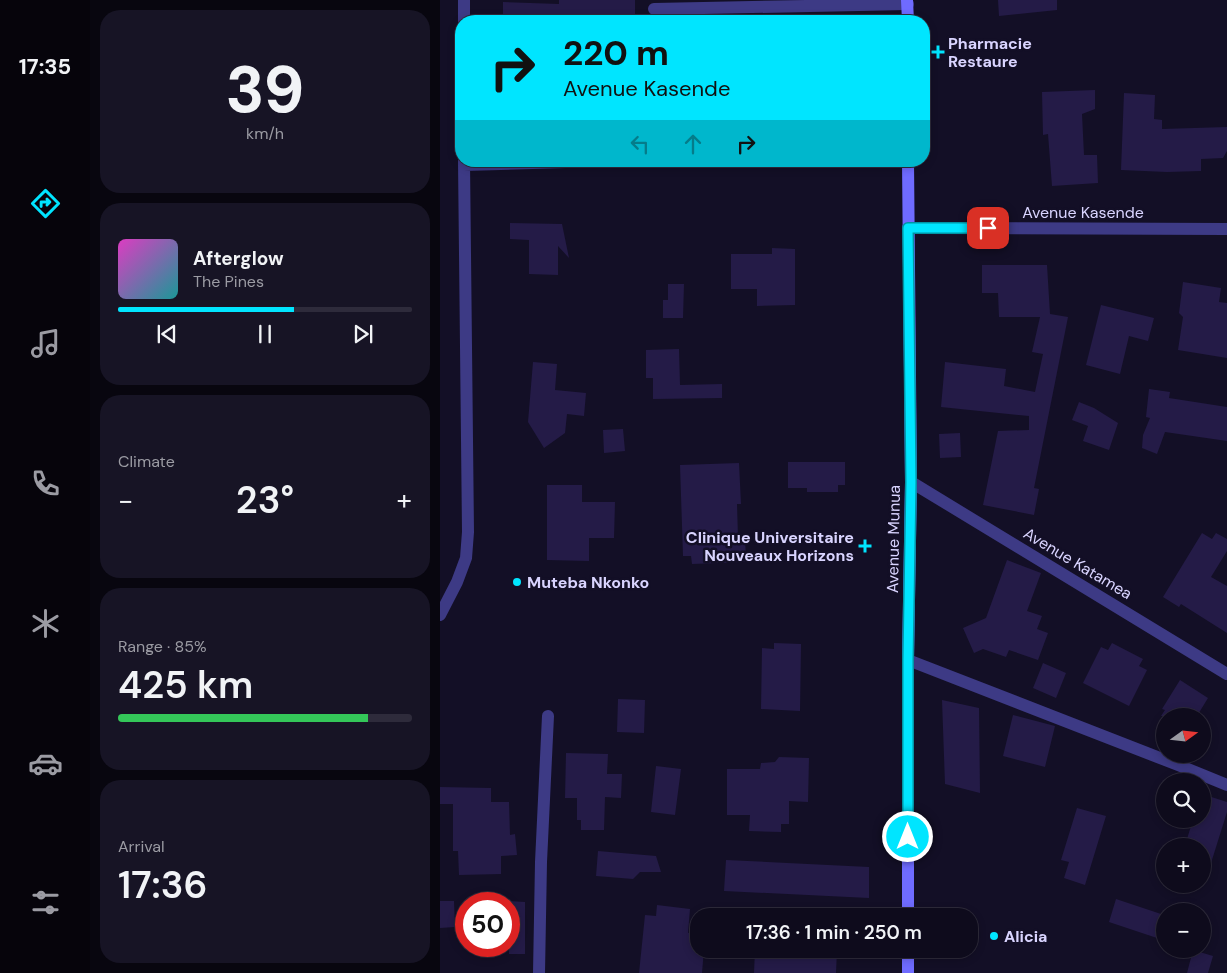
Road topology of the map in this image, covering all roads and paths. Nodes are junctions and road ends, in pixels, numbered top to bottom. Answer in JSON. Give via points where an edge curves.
{"nodes":[{"id":1,"x":464,"y":0,"type":"edge"},
{"id":2,"x":908,"y":2,"type":"edge"},
{"id":3,"x":654,"y":9,"type":"dead end"},
{"id":4,"x":464,"y":15,"type":"edge"},
{"id":5,"x":908,"y":15,"type":"edge"},
{"id":6,"x":464,"y":167,"type":"edge"},
{"id":7,"x":908,"y":167,"type":"edge"},
{"id":8,"x":908,"y":228,"type":"junction"},
{"id":9,"x":1227,"y":229,"type":"edge"},
{"id":10,"x":911,"y":482,"type":"junction"},
{"id":11,"x":440,"y":615,"type":"edge"},
{"id":12,"x":908,"y":660,"type":"junction"},
{"id":13,"x":1227,"y":674,"type":"edge"},
{"id":14,"x":548,"y":716,"type":"dead end"},
{"id":15,"x":1227,"y":785,"type":"edge"},
{"id":16,"x":908,"y":908,"type":"edge"},
{"id":17,"x":908,"y":958,"type":"edge"},
{"id":18,"x":539,"y":973,"type":"edge"},
{"id":19,"x":908,"y":973,"type":"edge"}],
"edges":[{"from":1,"to":4,"type":"street"},
{"from":2,"to":3,"type":"street"},
{"from":2,"to":5,"type":"main road"},
{"from":6,"to":11,"type":"street","via":[[468,532],[466,558]]},
{"from":7,"to":8,"type":"main road","name":"Avenue Munua"},
{"from":8,"to":9,"type":"street","name":"Avenue Kasende"},
{"from":8,"to":10,"type":"main road","name":"Avenue Munua"},
{"from":10,"to":12,"type":"main road","name":"Avenue Munua"},
{"from":10,"to":13,"type":"street","name":"Avenue Katamea"},
{"from":12,"to":15,"type":"street"},
{"from":12,"to":16,"type":"main road","name":"Avenue Munua"},
{"from":14,"to":18,"type":"street"},
{"from":17,"to":19,"type":"main road"}]}
